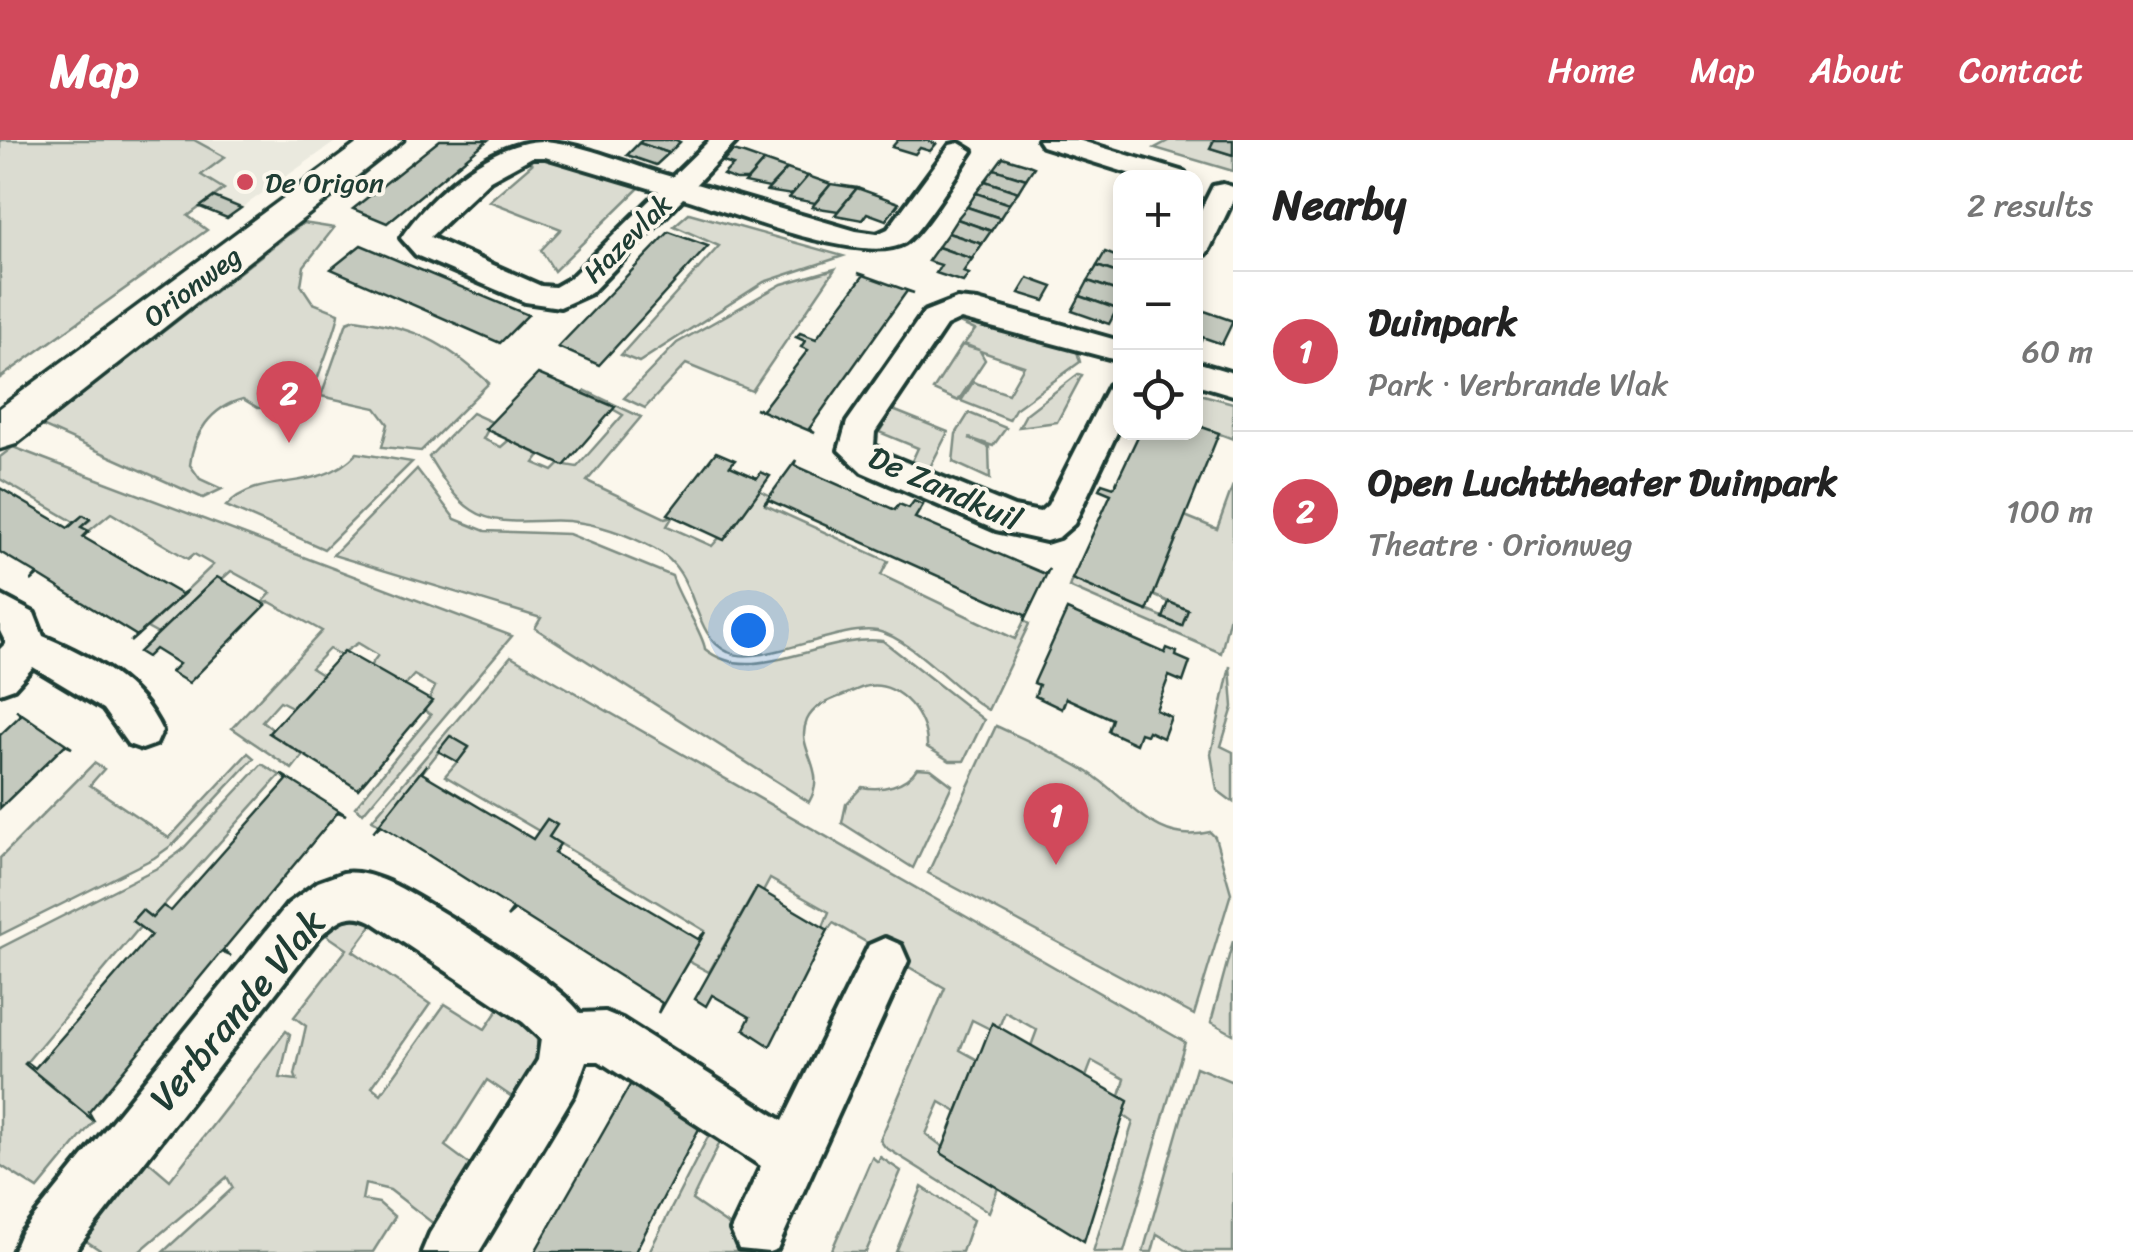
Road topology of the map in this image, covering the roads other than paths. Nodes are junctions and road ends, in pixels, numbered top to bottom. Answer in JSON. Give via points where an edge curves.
{"nodes":[{"id":1,"x":384,"y":140,"type":"edge"},
{"id":2,"x":725,"y":140,"type":"edge"},
{"id":3,"x":1051,"y":140,"type":"edge"},
{"id":4,"x":959,"y":151,"type":"dead end"},
{"id":5,"x":1148,"y":170,"type":"edge"},
{"id":6,"x":676,"y":189,"type":"junction"},
{"id":7,"x":1217,"y":191,"type":"edge"},
{"id":8,"x":1203,"y":229,"type":"edge"},
{"id":9,"x":1116,"y":350,"type":"edge"},
{"id":10,"x":1203,"y":375,"type":"edge"},
{"id":11,"x":1233,"y":384,"type":"edge"},
{"id":12,"x":1113,"y":406,"type":"edge"},
{"id":13,"x":0,"y":432,"type":"edge"},
{"id":14,"x":0,"y":611,"type":"edge"},
{"id":15,"x":27,"y":647,"type":"junction"},
{"id":16,"x":0,"y":676,"type":"edge"},
{"id":17,"x":142,"y":730,"type":"dead end"},
{"id":18,"x":885,"y":960,"type":"dead end"},
{"id":19,"x":567,"y":1038,"type":"junction"},
{"id":20,"x":793,"y":1157,"type":"junction"},
{"id":21,"x":758,"y":1230,"type":"dead end"},
{"id":22,"x":40,"y":1252,"type":"edge"},
{"id":23,"x":449,"y":1252,"type":"edge"}],
"edges":[{"from":1,"to":13,"type":"street","name":"Orionweg"},
{"from":2,"to":6,"type":"street","name":"Hazevlak"},
{"from":3,"to":5,"type":"street"},
{"from":4,"to":6,"type":"street","via":[[898,235],[880,243]]},
{"from":6,"to":6,"type":"street","name":"Hazevlak","via":[[526,147],[507,156],[415,238],[426,249],[536,295],[560,297],[580,286]]},
{"from":7,"to":8,"type":"street"},
{"from":9,"to":12,"type":"street","name":"De Zandkuil","via":[[978,311],[949,311],[935,318],[860,430],[856,450],[1009,520],[1046,527],[1061,514]]},
{"from":10,"to":11,"type":"street"},
{"from":14,"to":15,"type":"street","via":[[20,624]]},
{"from":15,"to":16,"type":"street"},
{"from":15,"to":17,"type":"street","via":[[117,697]]},
{"from":18,"to":20,"type":"street"},
{"from":19,"to":20,"type":"street","via":[[606,1036]]},
{"from":19,"to":22,"type":"street","name":"Verbrande Vlak","via":[[558,1019],[540,1005],[367,894],[346,892],[326,900]]},
{"from":19,"to":23,"type":"street","via":[[556,1076]]},
{"from":20,"to":21,"type":"street"}]}
